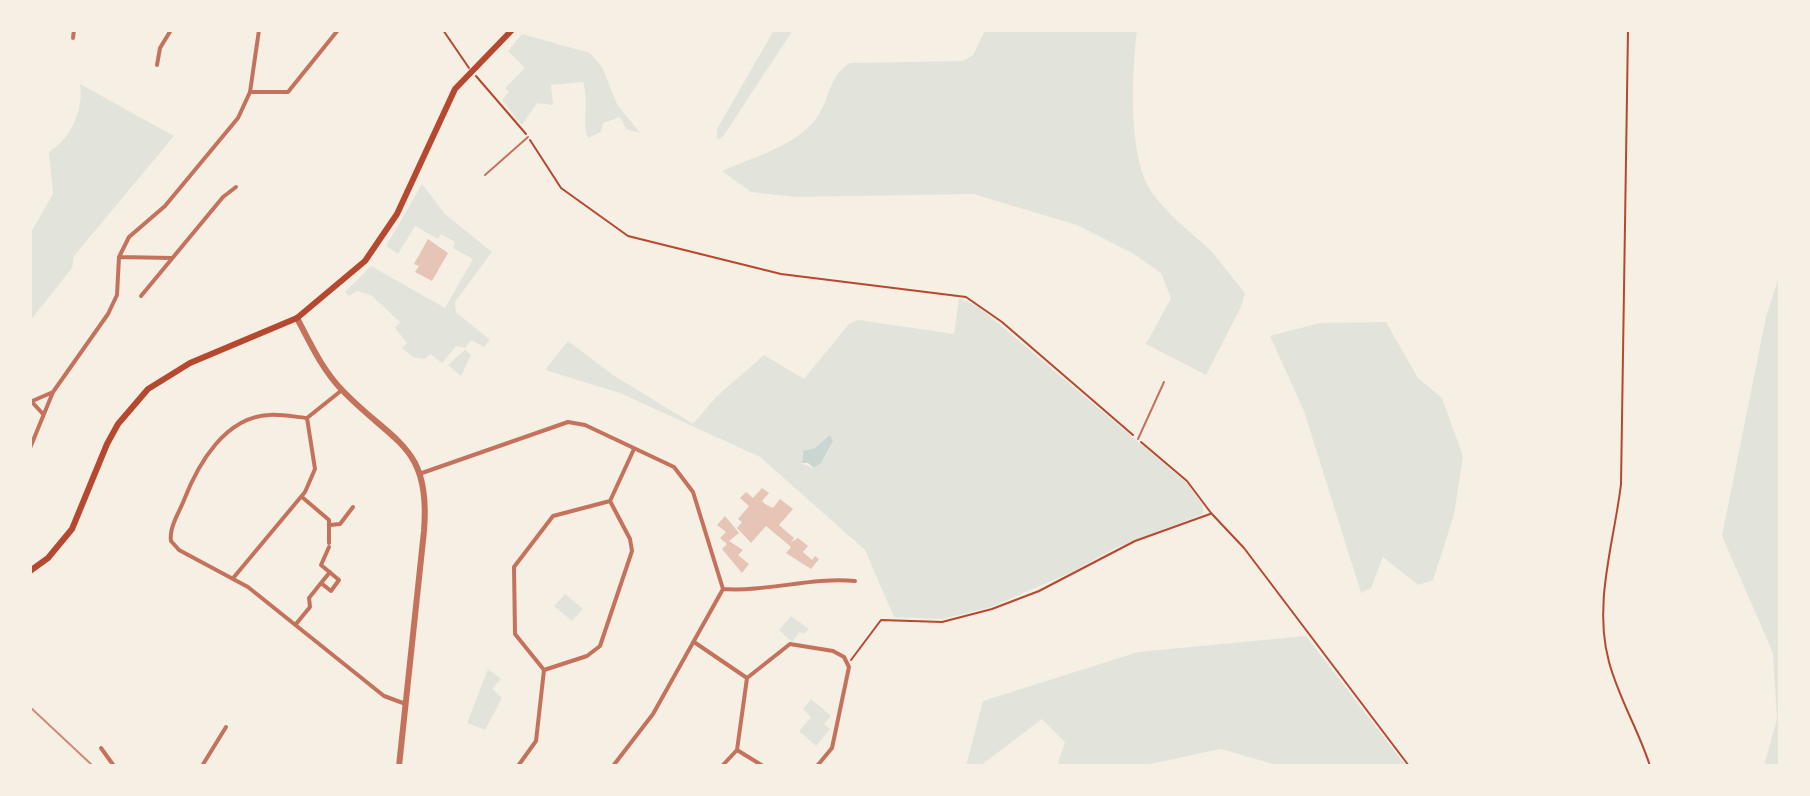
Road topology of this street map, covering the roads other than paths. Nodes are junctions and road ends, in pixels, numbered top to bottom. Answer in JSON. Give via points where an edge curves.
{"nodes":[{"id":1,"x":74,"y":30,"type":"edge"},
{"id":2,"x":171,"y":30,"type":"edge"},
{"id":3,"x":259,"y":30,"type":"edge"},
{"id":4,"x":338,"y":30,"type":"edge"},
{"id":5,"x":512,"y":30,"type":"edge"},
{"id":6,"x":73,"y":38,"type":"dead end"},
{"id":7,"x":157,"y":65,"type":"dead end"},
{"id":8,"x":250,"y":92,"type":"junction"},
{"id":9,"x":528,"y":137,"type":"road end"},
{"id":10,"x":485,"y":175,"type":"dead end"},
{"id":11,"x":236,"y":187,"type":"dead end"},
{"id":12,"x":119,"y":257,"type":"junction"},
{"id":13,"x":172,"y":258,"type":"junction"},
{"id":14,"x":141,"y":296,"type":"dead end"},
{"id":15,"x":297,"y":318,"type":"junction"},
{"id":16,"x":1164,"y":382,"type":"dead end"},
{"id":17,"x":342,"y":390,"type":"junction"},
{"id":18,"x":53,"y":392,"type":"junction"},
{"id":19,"x":31,"y":402,"type":"edge"},
{"id":20,"x":43,"y":414,"type":"junction"},
{"id":21,"x":307,"y":418,"type":"junction"},
{"id":22,"x":1138,"y":439,"type":"road end"},
{"id":23,"x":30,"y":448,"type":"edge"},
{"id":24,"x":634,"y":449,"type":"junction"},
{"id":25,"x":422,"y":473,"type":"junction"},
{"id":26,"x":302,"y":497,"type":"junction"},
{"id":27,"x":610,"y":501,"type":"junction"},
{"id":28,"x":353,"y":507,"type":"dead end"},
{"id":29,"x":330,"y":525,"type":"junction"},
{"id":30,"x":30,"y":571,"type":"edge"},
{"id":31,"x":330,"y":572,"type":"junction"},
{"id":32,"x":234,"y":577,"type":"junction"},
{"id":33,"x":855,"y":581,"type":"dead end"},
{"id":34,"x":321,"y":583,"type":"junction"},
{"id":35,"x":723,"y":589,"type":"junction"},
{"id":36,"x":296,"y":624,"type":"junction"},
{"id":37,"x":694,"y":642,"type":"junction"},
{"id":38,"x":544,"y":670,"type":"junction"},
{"id":39,"x":747,"y":678,"type":"junction"},
{"id":40,"x":403,"y":703,"type":"junction"},
{"id":41,"x":226,"y":727,"type":"dead end"},
{"id":42,"x":101,"y":748,"type":"dead end"},
{"id":43,"x":737,"y":750,"type":"junction"},
{"id":44,"x":114,"y":766,"type":"edge"},
{"id":45,"x":202,"y":766,"type":"edge"},
{"id":46,"x":399,"y":766,"type":"edge"},
{"id":47,"x":518,"y":766,"type":"edge"},
{"id":48,"x":613,"y":766,"type":"edge"},
{"id":49,"x":722,"y":766,"type":"edge"},
{"id":50,"x":763,"y":766,"type":"edge"},
{"id":51,"x":817,"y":766,"type":"edge"}],
"edges":[{"from":1,"to":6,"type":"street"},
{"from":2,"to":7,"type":"street"},
{"from":3,"to":8,"type":"street"},
{"from":4,"to":8,"type":"street","via":[[288,92]]},
{"from":5,"to":15,"type":"main road","via":[[470,69],[449,98],[380,242],[345,282]]},
{"from":8,"to":12,"type":"street","via":[[220,142],[165,206],[129,237]]},
{"from":9,"to":10,"type":"lane"},
{"from":11,"to":13,"type":"street"},
{"from":12,"to":13,"type":"street"},
{"from":12,"to":18,"type":"street","via":[[117,295],[108,314]]},
{"from":13,"to":14,"type":"street"},
{"from":15,"to":17,"type":"street"},
{"from":15,"to":30,"type":"main road","via":[[190,363],[148,389],[107,444],[72,529]]},
{"from":16,"to":22,"type":"lane"},
{"from":17,"to":21,"type":"street"},
{"from":17,"to":25,"type":"street","via":[[403,444]]},
{"from":18,"to":19,"type":"street"},
{"from":18,"to":20,"type":"street"},
{"from":19,"to":20,"type":"street"},
{"from":20,"to":23,"type":"street"},
{"from":21,"to":26,"type":"street","via":[[315,469]]},
{"from":21,"to":32,"type":"street","via":[[254,418],[213,446],[197,468],[171,541]]},
{"from":24,"to":25,"type":"street","via":[[568,422]]},
{"from":24,"to":27,"type":"street"},
{"from":24,"to":35,"type":"street","via":[[674,467],[685,478]]},
{"from":25,"to":40,"type":"street","via":[[426,506]]},
{"from":26,"to":29,"type":"street"},
{"from":26,"to":32,"type":"street"},
{"from":27,"to":38,"type":"street","via":[[632,551],[603,641],[587,656]]},
{"from":27,"to":38,"type":"street","via":[[553,516],[514,567],[515,634]]},
{"from":28,"to":29,"type":"street","via":[[340,524]]},
{"from":29,"to":31,"type":"street","via":[[321,565]]},
{"from":31,"to":34,"type":"street"},
{"from":31,"to":34,"type":"street","via":[[339,580],[331,591]]},
{"from":32,"to":36,"type":"street"},
{"from":33,"to":35,"type":"street"},
{"from":34,"to":36,"type":"street"},
{"from":35,"to":37,"type":"street"},
{"from":36,"to":40,"type":"street","via":[[384,696]]},
{"from":37,"to":39,"type":"street"},
{"from":37,"to":48,"type":"street","via":[[653,714]]},
{"from":38,"to":47,"type":"street","via":[[536,741]]},
{"from":39,"to":43,"type":"street"},
{"from":39,"to":51,"type":"street","via":[[790,644],[833,651],[847,662],[850,672],[832,748]]},
{"from":40,"to":46,"type":"street"},
{"from":41,"to":45,"type":"street"},
{"from":42,"to":44,"type":"street"},
{"from":43,"to":49,"type":"street"},
{"from":43,"to":50,"type":"street"}]}
